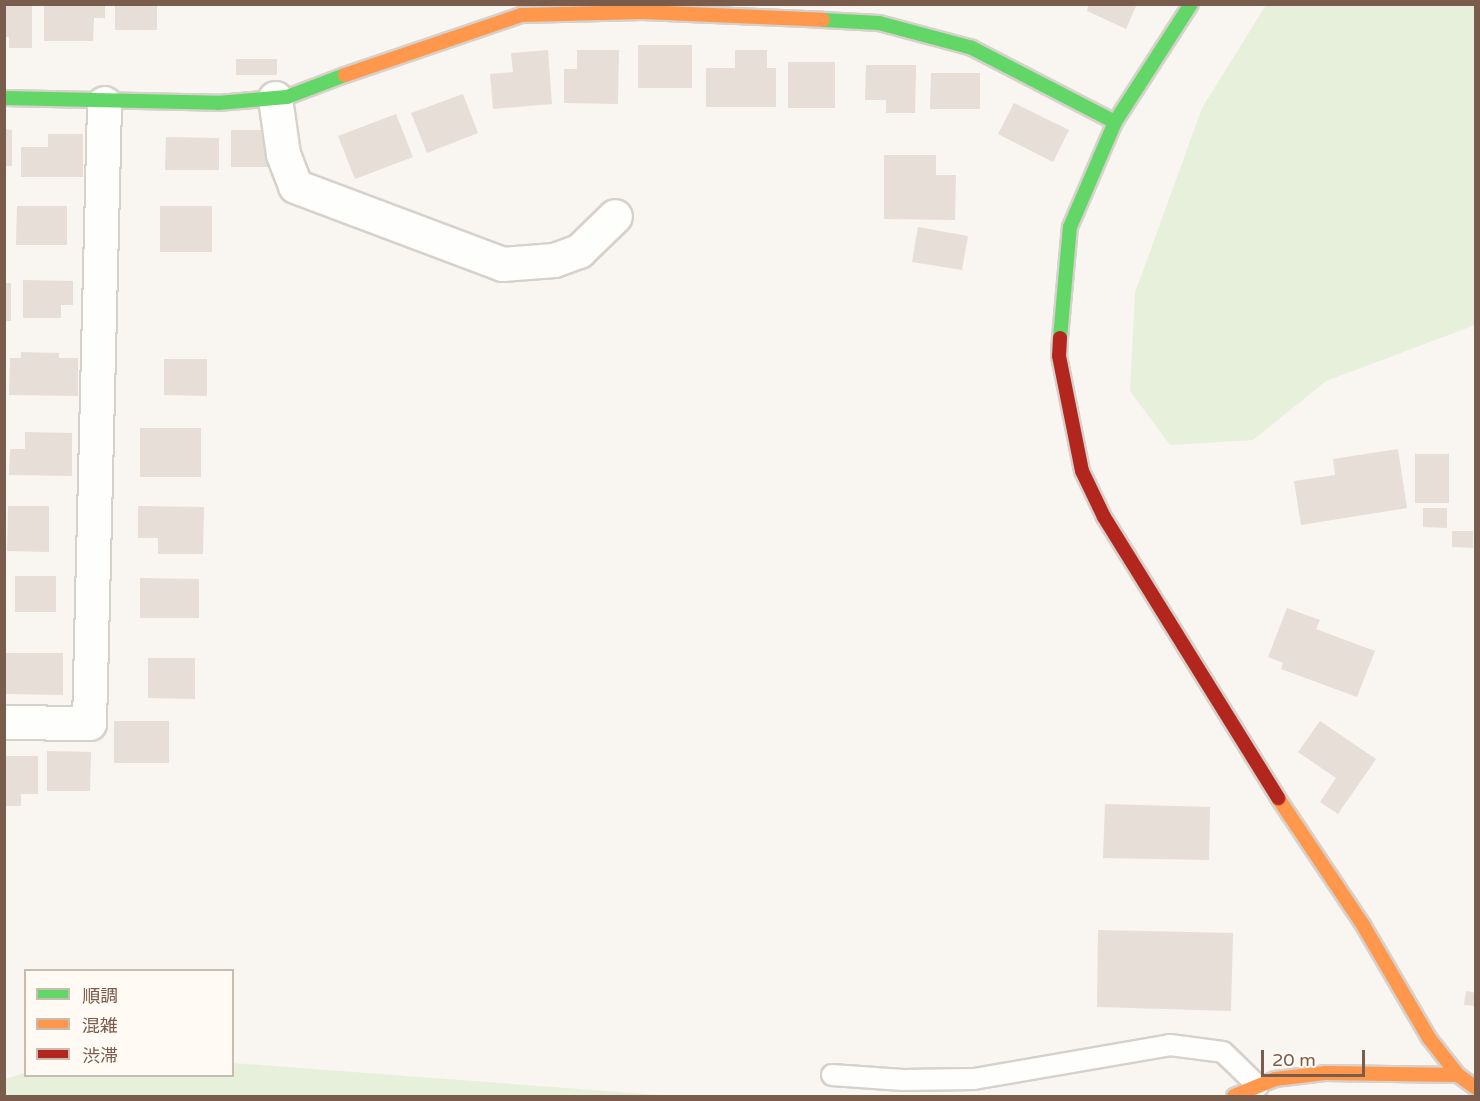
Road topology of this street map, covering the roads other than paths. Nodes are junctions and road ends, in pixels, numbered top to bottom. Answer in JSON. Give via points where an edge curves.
{"nodes":[{"id":1,"x":1191,"y":4,"type":"edge"},
{"id":2,"x":4,"y":98,"type":"edge"},
{"id":3,"x":275,"y":98,"type":"junction"},
{"id":4,"x":104,"y":103,"type":"junction"},
{"id":5,"x":1115,"y":122,"type":"junction"},
{"id":6,"x":615,"y":216,"type":"dead end"},
{"id":7,"x":4,"y":722,"type":"edge"},
{"id":8,"x":832,"y":1075,"type":"dead end"},
{"id":9,"x":1458,"y":1075,"type":"junction"},
{"id":10,"x":1258,"y":1086,"type":"junction"},
{"id":11,"x":1476,"y":1088,"type":"edge"},
{"id":12,"x":1234,"y":1096,"type":"edge"}],
"edges":[{"from":1,"to":5,"type":"street"},
{"from":2,"to":4,"type":"street"},
{"from":3,"to":4,"type":"street","via":[[218,103]]},
{"from":3,"to":5,"type":"street","via":[[521,15],[644,12],[879,23],[935,36],[982,53]]},
{"from":3,"to":6,"type":"street","via":[[283,154],[295,186],[502,264],[554,260],[579,251]]},
{"from":4,"to":7,"type":"street","via":[[89,723]]},
{"from":5,"to":9,"type":"street","via":[[1070,227],[1065,254],[1059,356],[1082,471],[1104,516],[1299,833],[1363,925],[1429,1038]]},
{"from":8,"to":10,"type":"lane","via":[[974,1079],[1170,1045],[1223,1052]]},
{"from":9,"to":10,"type":"street","via":[[1325,1073],[1275,1079]]},
{"from":9,"to":11,"type":"street"},
{"from":10,"to":12,"type":"street"}]}
